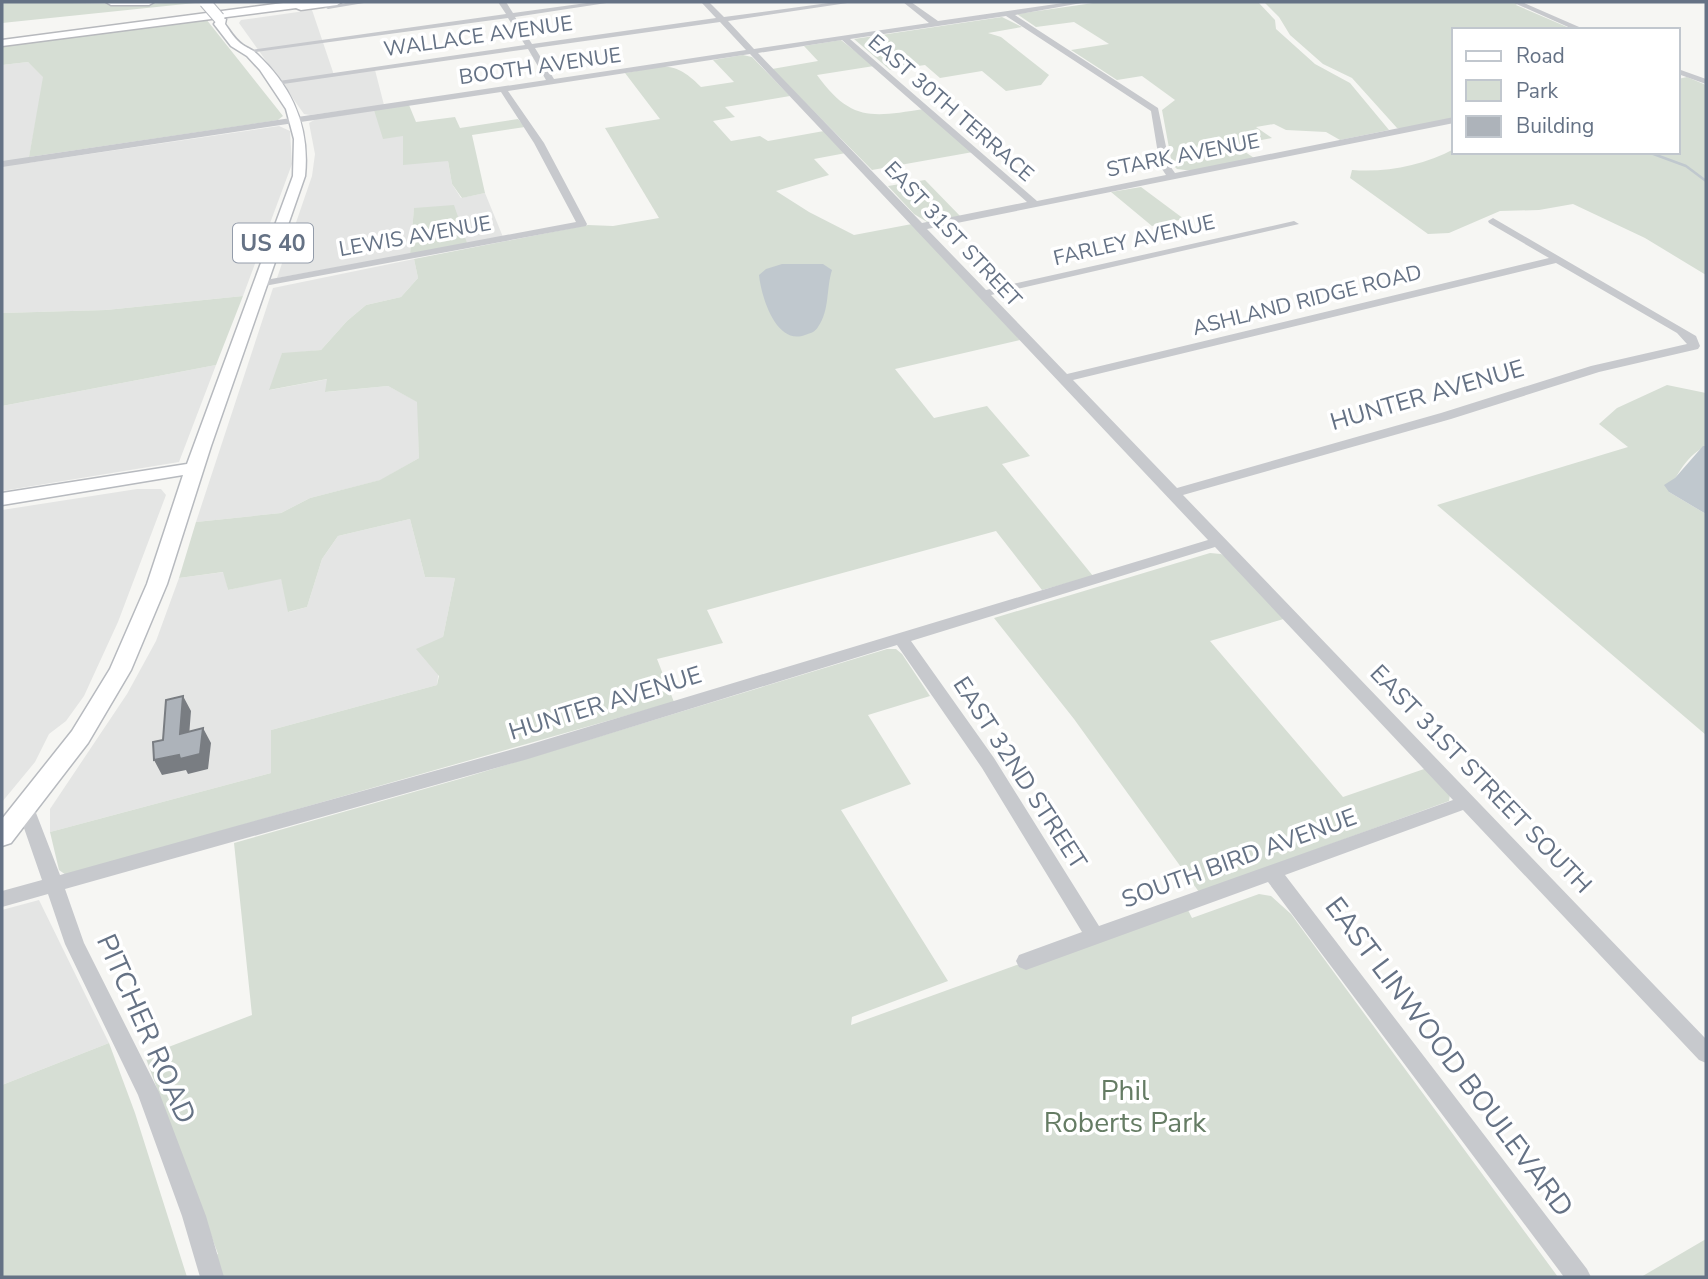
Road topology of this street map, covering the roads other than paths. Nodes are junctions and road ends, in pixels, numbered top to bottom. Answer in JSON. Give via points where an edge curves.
{"nodes":[{"id":1,"x":111,"y":2,"type":"edge"},
{"id":2,"x":149,"y":2,"type":"edge"},
{"id":3,"x":205,"y":2,"type":"edge"},
{"id":4,"x":233,"y":2,"type":"edge"},
{"id":5,"x":275,"y":2,"type":"edge"},
{"id":6,"x":314,"y":2,"type":"edge"},
{"id":7,"x":366,"y":2,"type":"edge"},
{"id":8,"x":502,"y":2,"type":"edge"},
{"id":9,"x":609,"y":2,"type":"edge"},
{"id":10,"x":705,"y":2,"type":"edge"},
{"id":11,"x":850,"y":2,"type":"edge"},
{"id":12,"x":907,"y":2,"type":"edge"},
{"id":13,"x":1083,"y":2,"type":"edge"},
{"id":14,"x":1531,"y":2,"type":"edge"},
{"id":15,"x":1518,"y":3,"type":"edge"},
{"id":16,"x":333,"y":4,"type":"edge"},
{"id":17,"x":1007,"y":13,"type":"junction"},
{"id":18,"x":510,"y":15,"type":"junction"},
{"id":19,"x":220,"y":20,"type":"junction"},
{"id":20,"x":721,"y":20,"type":"junction"},
{"id":21,"x":48,"y":24,"type":"dead end"},
{"id":22,"x":936,"y":24,"type":"junction"},
{"id":23,"x":1577,"y":28,"type":"edge"},
{"id":24,"x":2,"y":33,"type":"edge"},
{"id":25,"x":844,"y":38,"type":"junction"},
{"id":26,"x":2,"y":43,"type":"edge"},
{"id":27,"x":530,"y":47,"type":"junction"},
{"id":28,"x":248,"y":51,"type":"junction"},
{"id":29,"x":752,"y":52,"type":"junction"},
{"id":30,"x":1706,"y":70,"type":"edge"},
{"id":31,"x":1681,"y":73,"type":"edge"},
{"id":32,"x":276,"y":82,"type":"junction"},
{"id":33,"x":552,"y":82,"type":"junction"},
{"id":34,"x":1706,"y":82,"type":"edge"},
{"id":35,"x":503,"y":89,"type":"junction"},
{"id":36,"x":297,"y":120,"type":"junction"},
{"id":37,"x":1452,"y":120,"type":"edge"},
{"id":38,"x":2,"y":164,"type":"edge"},
{"id":39,"x":1173,"y":177,"type":"junction"},
{"id":40,"x":1035,"y":204,"type":"junction"},
{"id":41,"x":1493,"y":221,"type":"dead end"},
{"id":42,"x":1294,"y":224,"type":"dead end"},
{"id":43,"x":920,"y":228,"type":"junction"},
{"id":44,"x":1558,"y":259,"type":"junction"},
{"id":45,"x":259,"y":284,"type":"junction"},
{"id":46,"x":983,"y":294,"type":"junction"},
{"id":47,"x":1064,"y":379,"type":"junction"},
{"id":48,"x":194,"y":468,"type":"junction"},
{"id":49,"x":1174,"y":493,"type":"junction"},
{"id":50,"x":2,"y":499,"type":"edge"},
{"id":51,"x":1219,"y":541,"type":"junction"},
{"id":52,"x":901,"y":639,"type":"junction"},
{"id":53,"x":1469,"y":802,"type":"junction"},
{"id":54,"x":25,"y":805,"type":"junction"},
{"id":55,"x":2,"y":836,"type":"edge"},
{"id":56,"x":1272,"y":873,"type":"junction"},
{"id":57,"x":55,"y":885,"type":"junction"},
{"id":58,"x":2,"y":899,"type":"edge"},
{"id":59,"x":1095,"y":936,"type":"junction"},
{"id":60,"x":1026,"y":961,"type":"dead end"},
{"id":61,"x":1706,"y":1053,"type":"edge"},
{"id":62,"x":212,"y":1277,"type":"edge"},
{"id":63,"x":1579,"y":1277,"type":"edge"}],
"edges":[{"from":1,"to":2,"type":"highway"},
{"from":3,"to":19,"type":"main road","number":"US 40","bridge":true},
{"from":4,"to":21,"type":"highway"},
{"from":5,"to":24,"type":"highway"},
{"from":6,"to":26,"type":"highway"},
{"from":7,"to":16,"type":"street"},
{"from":8,"to":18,"type":"street"},
{"from":9,"to":18,"type":"street"},
{"from":10,"to":20,"type":"street","name":"EAST 31ST STREET"},
{"from":11,"to":20,"type":"street","name":"WALLACE AVENUE"},
{"from":12,"to":22,"type":"street"},
{"from":13,"to":17,"type":"street","name":"BOOTH AVENUE"},
{"from":14,"to":15,"type":"street"},
{"from":15,"to":23,"type":"street"},
{"from":16,"to":19,"type":"highway"},
{"from":17,"to":22,"type":"street","name":"BOOTH AVENUE"},
{"from":17,"to":39,"type":"street","via":[[1155,110],[1165,166]]},
{"from":18,"to":27,"type":"street"},
{"from":18,"to":28,"type":"street"},
{"from":19,"to":28,"type":"main road","number":"US 40","via":[[237,46]]},
{"from":20,"to":27,"type":"street","name":"WALLACE AVENUE"},
{"from":20,"to":29,"type":"street","name":"EAST 31ST STREET"},
{"from":22,"to":25,"type":"street","name":"BOOTH AVENUE"},
{"from":25,"to":29,"type":"street","name":"BOOTH AVENUE"},
{"from":25,"to":40,"type":"street","name":"EAST 30TH TERRACE"},
{"from":27,"to":32,"type":"street","name":"WALLACE AVENUE"},
{"from":27,"to":33,"type":"street"},
{"from":28,"to":32,"type":"main road","number":"US 40"},
{"from":29,"to":33,"type":"street","name":"BOOTH AVENUE"},
{"from":29,"to":43,"type":"street","name":"EAST 31ST STREET"},
{"from":30,"to":31,"type":"street"},
{"from":31,"to":34,"type":"street"},
{"from":32,"to":36,"type":"main road","number":"US 40"},
{"from":33,"to":35,"type":"street","name":"BOOTH AVENUE"},
{"from":35,"to":36,"type":"street","name":"BOOTH AVENUE"},
{"from":35,"to":45,"type":"street","name":"LEWIS AVENUE","via":[[583,221],[578,226]]},
{"from":36,"to":38,"type":"street","name":"BOOTH AVENUE"},
{"from":36,"to":45,"type":"main road","number":"US 40","via":[[302,154],[299,176]]},
{"from":37,"to":39,"type":"street","name":"STARK AVENUE"},
{"from":39,"to":40,"type":"street","name":"STARK AVENUE"},
{"from":40,"to":43,"type":"street","name":"STARK AVENUE"},
{"from":41,"to":44,"type":"street"},
{"from":42,"to":46,"type":"street","name":"FARLEY AVENUE"},
{"from":43,"to":46,"type":"street","name":"EAST 31ST STREET"},
{"from":44,"to":47,"type":"street","name":"ASHLAND RIDGE ROAD"},
{"from":44,"to":49,"type":"street","name":"HUNTER AVENUE","via":[[1681,331],[1694,346],[1595,369]]},
{"from":45,"to":48,"type":"main road","number":"US 40"},
{"from":46,"to":47,"type":"street","name":"EAST 31ST STREET"},
{"from":47,"to":49,"type":"street","name":"EAST 31ST STREET"},
{"from":48,"to":50,"type":"main road"},
{"from":48,"to":54,"type":"main road","number":"US 40","via":[[157,584],[120,670],[80,737]]},
{"from":49,"to":51,"type":"street","name":"EAST 31ST STREET SOUTH"},
{"from":51,"to":52,"type":"street","name":"HUNTER AVENUE"},
{"from":51,"to":53,"type":"street","name":"EAST 31ST STREET SOUTH"},
{"from":52,"to":57,"type":"street","name":"HUNTER AVENUE","via":[[528,752]]},
{"from":52,"to":59,"type":"street","name":"EAST 32ND STREET","via":[[988,763]]},
{"from":53,"to":56,"type":"street","name":"SOUTH BIRD AVENUE"},
{"from":53,"to":61,"type":"street","name":"EAST 31ST STREET SOUTH"},
{"from":54,"to":55,"type":"main road","number":"US 40"},
{"from":54,"to":57,"type":"street","name":"PITCHER ROAD"},
{"from":56,"to":59,"type":"street","name":"SOUTH BIRD AVENUE"},
{"from":56,"to":63,"type":"street","name":"EAST LINWOOD BOULEVARD"},
{"from":57,"to":58,"type":"street","name":"HUNTER AVENUE"},
{"from":57,"to":62,"type":"street","name":"PITCHER ROAD","via":[[75,944],[148,1092]]},
{"from":59,"to":60,"type":"street","name":"SOUTH BIRD AVENUE"}]}
